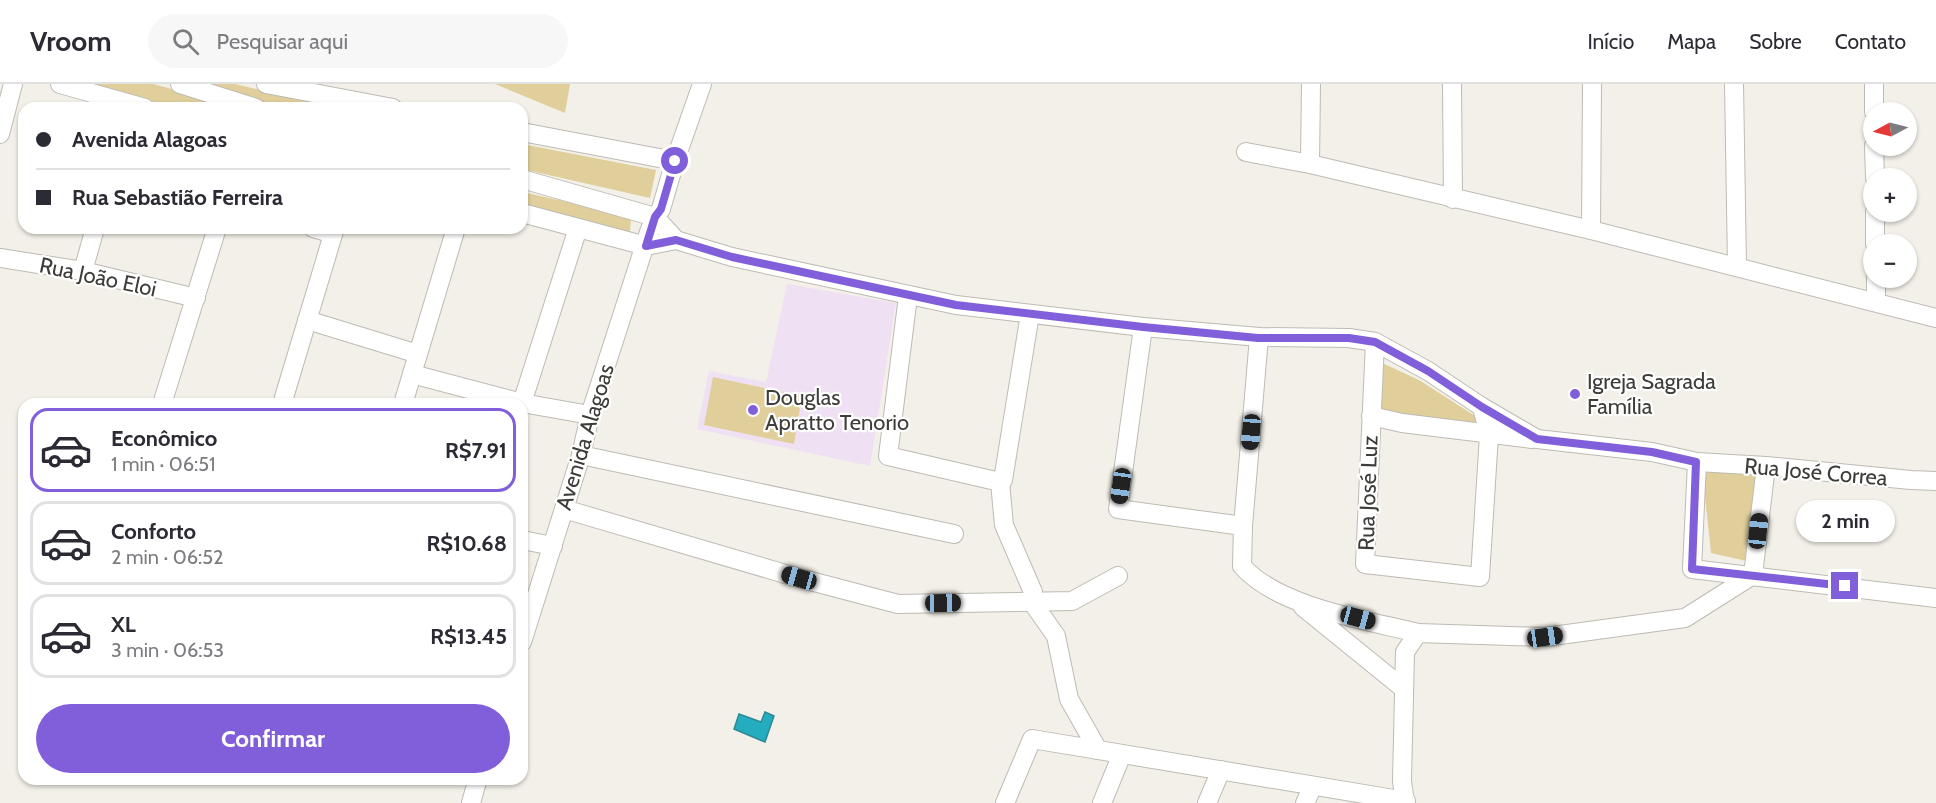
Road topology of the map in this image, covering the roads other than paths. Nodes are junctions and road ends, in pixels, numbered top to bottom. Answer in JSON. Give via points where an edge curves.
{"nodes":[{"id":1,"x":13,"y":84,"type":"edge"},
{"id":2,"x":60,"y":84,"type":"edge"},
{"id":3,"x":180,"y":84,"type":"edge"},
{"id":4,"x":266,"y":84,"type":"edge"},
{"id":5,"x":702,"y":84,"type":"edge"},
{"id":6,"x":1311,"y":84,"type":"edge"},
{"id":7,"x":1452,"y":84,"type":"edge"},
{"id":8,"x":1592,"y":84,"type":"edge"},
{"id":9,"x":1734,"y":84,"type":"edge"},
{"id":10,"x":1874,"y":84,"type":"edge"},
{"id":11,"x":324,"y":101,"type":"edge"},
{"id":12,"x":118,"y":102,"type":"edge"},
{"id":13,"x":230,"y":102,"type":"edge"},
{"id":14,"x":1874,"y":102,"type":"edge"},
{"id":15,"x":528,"y":133,"type":"edge"},
{"id":16,"x":0,"y":134,"type":"edge"},
{"id":17,"x":1246,"y":152,"type":"dead end"},
{"id":18,"x":675,"y":161,"type":"junction"},
{"id":19,"x":1310,"y":164,"type":"junction"},
{"id":20,"x":528,"y":181,"type":"edge"},
{"id":21,"x":1453,"y":199,"type":"junction"},
{"id":22,"x":528,"y":215,"type":"edge"},
{"id":23,"x":653,"y":226,"type":"junction"},
{"id":24,"x":578,"y":228,"type":"junction"},
{"id":25,"x":1591,"y":230,"type":"junction"},
{"id":26,"x":93,"y":234,"type":"edge"},
{"id":27,"x":215,"y":234,"type":"edge"},
{"id":28,"x":333,"y":234,"type":"edge"},
{"id":29,"x":454,"y":234,"type":"edge"},
{"id":30,"x":676,"y":240,"type":"junction"},
{"id":31,"x":0,"y":258,"type":"edge"},
{"id":32,"x":1737,"y":266,"type":"junction"},
{"id":33,"x":83,"y":271,"type":"junction"},
{"id":34,"x":1876,"y":288,"type":"edge"},
{"id":35,"x":908,"y":296,"type":"junction"},
{"id":36,"x":196,"y":298,"type":"junction"},
{"id":37,"x":1876,"y":302,"type":"junction"},
{"id":38,"x":1030,"y":314,"type":"junction"},
{"id":39,"x":1936,"y":318,"type":"edge"},
{"id":40,"x":307,"y":320,"type":"junction"},
{"id":41,"x":1143,"y":327,"type":"junction"},
{"id":42,"x":1258,"y":338,"type":"junction"},
{"id":43,"x":1375,"y":342,"type":"junction"},
{"id":44,"x":418,"y":354,"type":"junction"},
{"id":45,"x":412,"y":374,"type":"junction"},
{"id":46,"x":164,"y":398,"type":"edge"},
{"id":47,"x":284,"y":398,"type":"edge"},
{"id":48,"x":405,"y":398,"type":"edge"},
{"id":49,"x":503,"y":398,"type":"edge"},
{"id":50,"x":524,"y":398,"type":"edge"},
{"id":51,"x":528,"y":404,"type":"edge"},
{"id":52,"x":1482,"y":407,"type":"junction"},
{"id":53,"x":590,"y":416,"type":"junction"},
{"id":54,"x":1371,"y":416,"type":"junction"},
{"id":55,"x":1489,"y":435,"type":"junction"},
{"id":56,"x":1537,"y":439,"type":"junction"},
{"id":57,"x":581,"y":455,"type":"junction"},
{"id":58,"x":1696,"y":462,"type":"junction"},
{"id":59,"x":1766,"y":466,"type":"junction"},
{"id":60,"x":1001,"y":481,"type":"junction"},
{"id":61,"x":1936,"y":481,"type":"edge"},
{"id":62,"x":564,"y":509,"type":"junction"},
{"id":63,"x":1243,"y":526,"type":"junction"},
{"id":64,"x":954,"y":534,"type":"dead end"},
{"id":65,"x":528,"y":541,"type":"edge"},
{"id":66,"x":553,"y":546,"type":"junction"},
{"id":67,"x":1753,"y":575,"type":"junction"},
{"id":68,"x":1118,"y":576,"type":"dead end"},
{"id":69,"x":1936,"y":598,"type":"edge"},
{"id":70,"x":1032,"y":602,"type":"junction"},
{"id":71,"x":1297,"y":602,"type":"junction"},
{"id":72,"x":528,"y":623,"type":"edge"},
{"id":73,"x":1418,"y":633,"type":"junction"},
{"id":74,"x":1404,"y":689,"type":"junction"},
{"id":75,"x":1098,"y":750,"type":"junction"},
{"id":76,"x":1122,"y":754,"type":"junction"},
{"id":77,"x":1221,"y":770,"type":"junction"},
{"id":78,"x":476,"y":785,"type":"edge"},
{"id":79,"x":1313,"y":786,"type":"junction"},
{"id":80,"x":1406,"y":802,"type":"edge"},
{"id":81,"x":471,"y":803,"type":"edge"},
{"id":82,"x":1005,"y":803,"type":"edge"},
{"id":83,"x":1102,"y":803,"type":"edge"},
{"id":84,"x":1207,"y":803,"type":"edge"},
{"id":85,"x":1305,"y":803,"type":"edge"}],
"edges":[{"from":1,"to":16,"type":"street"},
{"from":2,"to":12,"type":"street"},
{"from":3,"to":13,"type":"street"},
{"from":4,"to":11,"type":"street"},
{"from":5,"to":18,"type":"street","name":"Avenida Alagoas"},
{"from":6,"to":19,"type":"street"},
{"from":7,"to":21,"type":"street"},
{"from":8,"to":25,"type":"street"},
{"from":9,"to":32,"type":"street"},
{"from":10,"to":14,"type":"street"},
{"from":15,"to":18,"type":"street"},
{"from":17,"to":19,"type":"street"},
{"from":18,"to":23,"type":"street","name":"Avenida Alagoas"},
{"from":19,"to":21,"type":"street"},
{"from":20,"to":23,"type":"street"},
{"from":21,"to":25,"type":"street"},
{"from":22,"to":24,"type":"street"},
{"from":23,"to":24,"type":"street"},
{"from":23,"to":30,"type":"street"},
{"from":23,"to":30,"type":"street"},
{"from":23,"to":53,"type":"street","name":"Avenida Alagoas"},
{"from":24,"to":50,"type":"street"},
{"from":25,"to":32,"type":"street"},
{"from":26,"to":33,"type":"street"},
{"from":27,"to":36,"type":"street"},
{"from":28,"to":40,"type":"street"},
{"from":29,"to":44,"type":"street"},
{"from":30,"to":35,"type":"street","via":[[732,257]]},
{"from":31,"to":33,"type":"street","name":"Rua João Eloi"},
{"from":32,"to":37,"type":"street"},
{"from":33,"to":36,"type":"street","name":"Rua João Eloi"},
{"from":34,"to":37,"type":"street"},
{"from":35,"to":38,"type":"street"},
{"from":35,"to":60,"type":"street","via":[[888,456]]},
{"from":36,"to":46,"type":"street"},
{"from":37,"to":39,"type":"street"},
{"from":38,"to":41,"type":"street"},
{"from":38,"to":60,"type":"street"},
{"from":40,"to":44,"type":"street"},
{"from":40,"to":47,"type":"street"},
{"from":41,"to":42,"type":"street"},
{"from":41,"to":63,"type":"street","via":[[1118,509]]},
{"from":42,"to":43,"type":"street","via":[[1349,338]]},
{"from":42,"to":63,"type":"street"},
{"from":43,"to":52,"type":"street"},
{"from":43,"to":54,"type":"street","name":"Rua José Luz"},
{"from":44,"to":45,"type":"street"},
{"from":45,"to":48,"type":"street"},
{"from":45,"to":49,"type":"street"},
{"from":51,"to":53,"type":"street"},
{"from":52,"to":55,"type":"street"},
{"from":52,"to":56,"type":"street"},
{"from":53,"to":57,"type":"street","name":"Avenida Alagoas"},
{"from":54,"to":55,"type":"street","name":"Rua José Correa"},
{"from":54,"to":55,"type":"street","name":"Rua José Luz","via":[[1365,564],[1480,577]]},
{"from":55,"to":56,"type":"street","name":"Rua José Correa"},
{"from":56,"to":58,"type":"street","name":"Rua José Correa","via":[[1652,452]]},
{"from":57,"to":62,"type":"street","name":"Avenida Alagoas"},
{"from":57,"to":64,"type":"street"},
{"from":58,"to":59,"type":"street","name":"Rua José Correa"},
{"from":58,"to":67,"type":"street","via":[[1692,569]]},
{"from":59,"to":61,"type":"street","name":"Rua José Correa"},
{"from":59,"to":67,"type":"street"},
{"from":60,"to":70,"type":"street","via":[[1004,525],[1033,592]]},
{"from":62,"to":66,"type":"street","name":"Avenida Alagoas"},
{"from":62,"to":70,"type":"street","via":[[898,604]]},
{"from":63,"to":71,"type":"street","via":[[1242,566],[1253,579]]},
{"from":65,"to":66,"type":"street"},
{"from":66,"to":72,"type":"street","name":"Avenida Alagoas"},
{"from":67,"to":69,"type":"street"},
{"from":67,"to":73,"type":"street","via":[[1685,618],[1545,637]]},
{"from":68,"to":70,"type":"street","via":[[1072,602]]},
{"from":70,"to":75,"type":"street","via":[[1056,636],[1069,699]]},
{"from":71,"to":73,"type":"street"},
{"from":71,"to":74,"type":"street"},
{"from":73,"to":74,"type":"street","via":[[1405,652]]},
{"from":74,"to":80,"type":"street","via":[[1402,781]]},
{"from":75,"to":76,"type":"street"},
{"from":75,"to":82,"type":"street","via":[[1032,739]]},
{"from":76,"to":77,"type":"street"},
{"from":76,"to":83,"type":"street"},
{"from":77,"to":79,"type":"street"},
{"from":77,"to":84,"type":"street"},
{"from":78,"to":81,"type":"street"},
{"from":79,"to":80,"type":"street"},
{"from":79,"to":85,"type":"street"}]}
